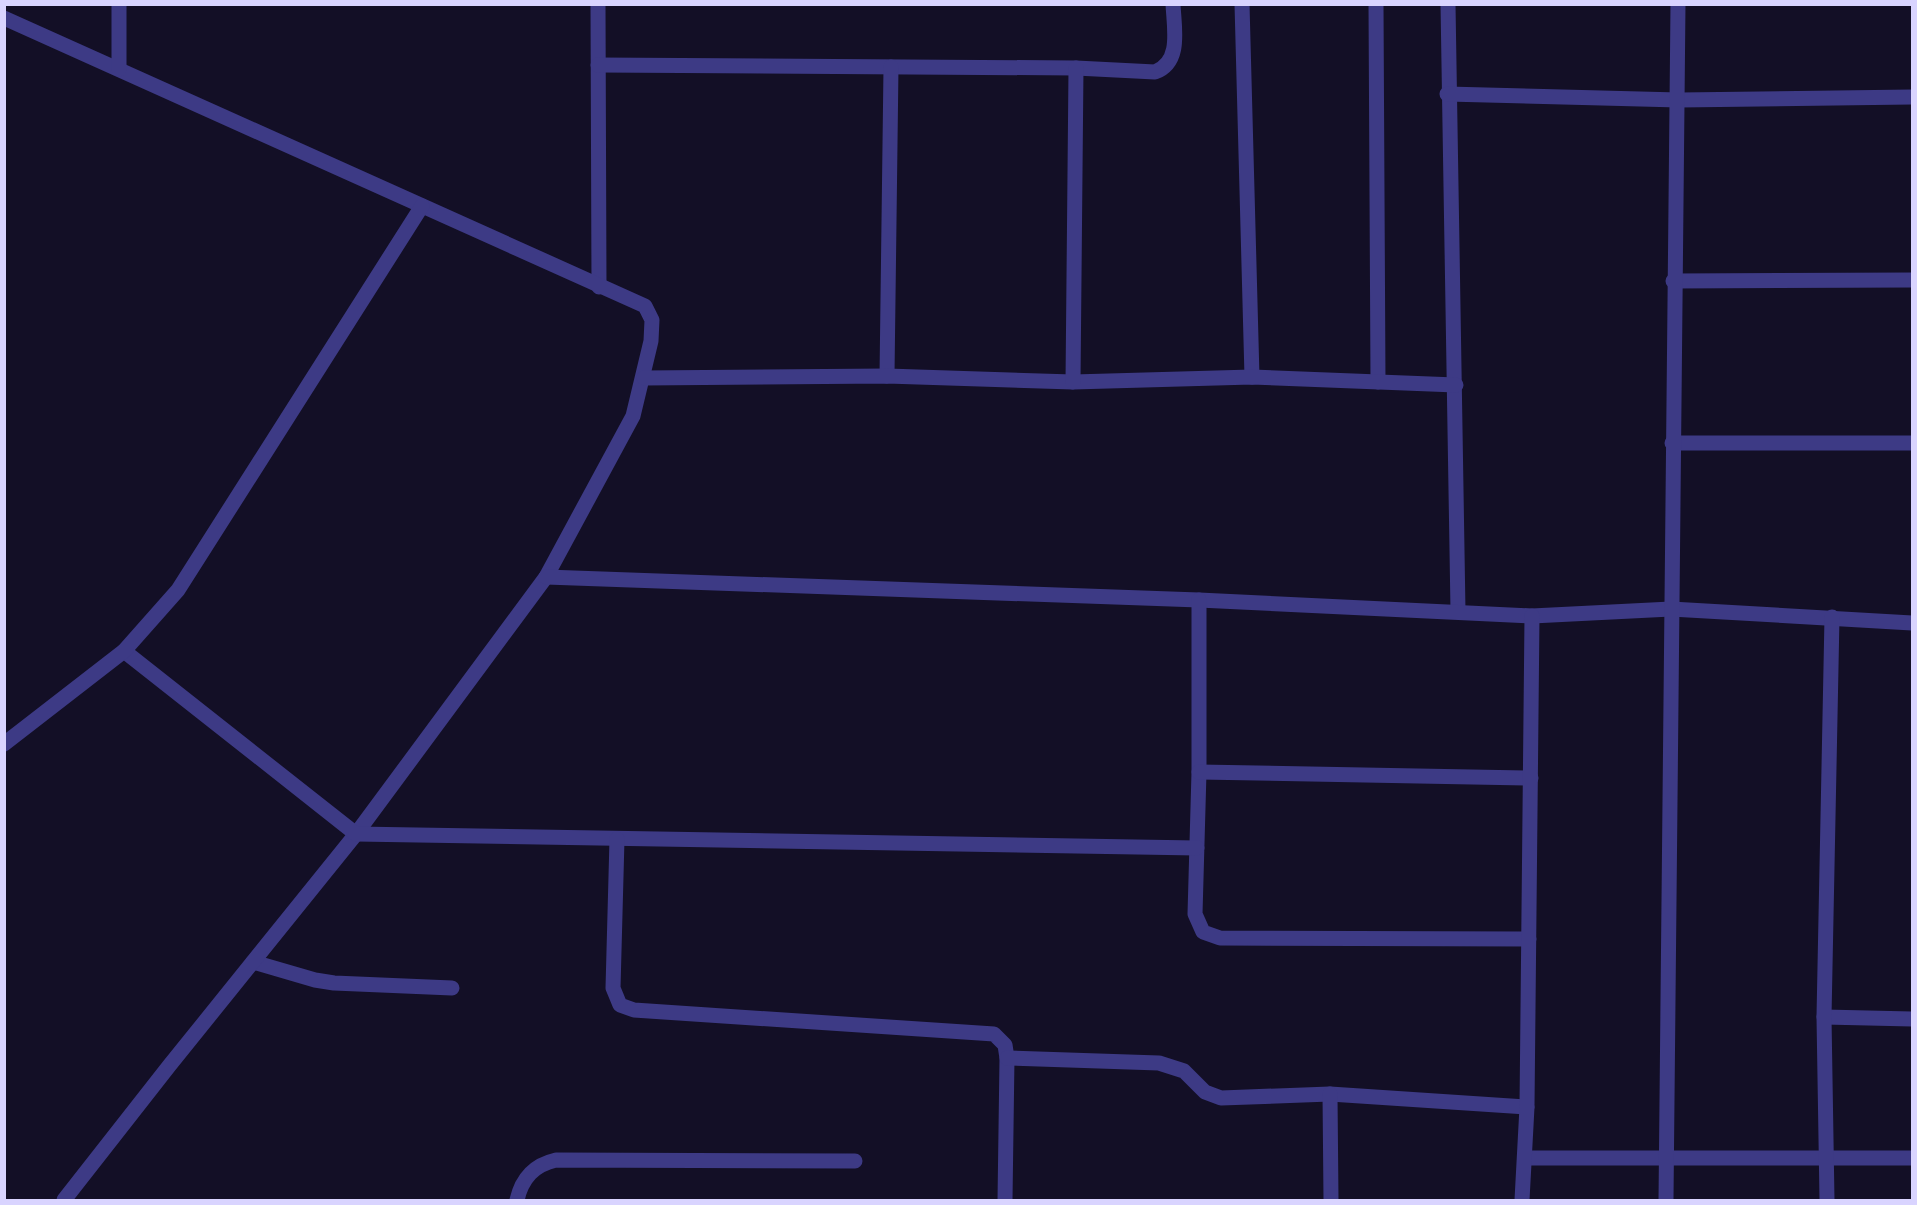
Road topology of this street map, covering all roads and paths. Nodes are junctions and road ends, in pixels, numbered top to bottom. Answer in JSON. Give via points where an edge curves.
{"nodes":[{"id":1,"x":119,"y":4,"type":"edge"},
{"id":2,"x":598,"y":4,"type":"edge"},
{"id":3,"x":1173,"y":4,"type":"edge"},
{"id":4,"x":1242,"y":4,"type":"edge"},
{"id":5,"x":1376,"y":4,"type":"edge"},
{"id":6,"x":1448,"y":4,"type":"edge"},
{"id":7,"x":1678,"y":4,"type":"edge"},
{"id":8,"x":4,"y":18,"type":"edge"},
{"id":9,"x":598,"y":65,"type":"junction"},
{"id":10,"x":891,"y":67,"type":"junction"},
{"id":11,"x":1076,"y":68,"type":"junction"},
{"id":12,"x":118,"y":69,"type":"junction"},
{"id":13,"x":1447,"y":94,"type":"junction"},
{"id":14,"x":1912,"y":97,"type":"edge"},
{"id":15,"x":1679,"y":100,"type":"junction"},
{"id":16,"x":422,"y":206,"type":"junction"},
{"id":17,"x":1912,"y":280,"type":"edge"},
{"id":18,"x":1673,"y":281,"type":"junction"},
{"id":19,"x":599,"y":287,"type":"junction"},
{"id":20,"x":887,"y":376,"type":"junction"},
{"id":21,"x":1252,"y":376,"type":"junction"},
{"id":22,"x":644,"y":378,"type":"junction"},
{"id":23,"x":1073,"y":381,"type":"junction"},
{"id":24,"x":1378,"y":382,"type":"junction"},
{"id":25,"x":1456,"y":385,"type":"junction"},
{"id":26,"x":1672,"y":443,"type":"junction"},
{"id":27,"x":1912,"y":443,"type":"edge"},
{"id":28,"x":546,"y":577,"type":"junction"},
{"id":29,"x":1198,"y":600,"type":"junction"},
{"id":30,"x":1671,"y":609,"type":"junction"},
{"id":31,"x":1458,"y":612,"type":"junction"},
{"id":32,"x":1532,"y":616,"type":"junction"},
{"id":33,"x":1832,"y":617,"type":"junction"},
{"id":34,"x":1912,"y":623,"type":"edge"},
{"id":35,"x":124,"y":651,"type":"junction"},
{"id":36,"x":4,"y":744,"type":"edge"},
{"id":37,"x":1199,"y":772,"type":"junction"},
{"id":38,"x":1531,"y":778,"type":"junction"},
{"id":39,"x":356,"y":834,"type":"junction"},
{"id":40,"x":617,"y":839,"type":"junction"},
{"id":41,"x":1197,"y":848,"type":"junction"},
{"id":42,"x":1529,"y":939,"type":"junction"},
{"id":43,"x":253,"y":962,"type":"junction"},
{"id":44,"x":452,"y":988,"type":"dead end"},
{"id":45,"x":1824,"y":1017,"type":"junction"},
{"id":46,"x":1912,"y":1019,"type":"edge"},
{"id":47,"x":1007,"y":1058,"type":"junction"},
{"id":48,"x":1330,"y":1094,"type":"junction"},
{"id":49,"x":1527,"y":1107,"type":"junction"},
{"id":50,"x":1526,"y":1158,"type":"junction"},
{"id":51,"x":1912,"y":1158,"type":"edge"},
{"id":52,"x":1668,"y":1159,"type":"junction"},
{"id":53,"x":1826,"y":1159,"type":"junction"},
{"id":54,"x":855,"y":1161,"type":"dead end"},
{"id":55,"x":64,"y":1200,"type":"edge"},
{"id":56,"x":517,"y":1200,"type":"edge"},
{"id":57,"x":1005,"y":1200,"type":"edge"},
{"id":58,"x":1331,"y":1200,"type":"edge"},
{"id":59,"x":1522,"y":1200,"type":"edge"},
{"id":60,"x":1666,"y":1200,"type":"edge"},
{"id":61,"x":1827,"y":1200,"type":"edge"}],
"edges":[{"from":1,"to":12,"type":"street"},
{"from":2,"to":9,"type":"street"},
{"from":3,"to":11,"type":"street","via":[[1174,46],[1164,69],[1143,73]]},
{"from":4,"to":21,"type":"street"},
{"from":5,"to":24,"type":"street"},
{"from":6,"to":13,"type":"street"},
{"from":7,"to":15,"type":"street"},
{"from":8,"to":12,"type":"street"},
{"from":9,"to":10,"type":"street"},
{"from":9,"to":19,"type":"street"},
{"from":10,"to":11,"type":"street"},
{"from":10,"to":20,"type":"street"},
{"from":11,"to":23,"type":"street"},
{"from":12,"to":16,"type":"street"},
{"from":13,"to":15,"type":"street"},
{"from":13,"to":25,"type":"street"},
{"from":14,"to":15,"type":"street"},
{"from":15,"to":18,"type":"street"},
{"from":16,"to":19,"type":"street"},
{"from":16,"to":35,"type":"street","via":[[178,590]]},
{"from":17,"to":18,"type":"street"},
{"from":18,"to":26,"type":"street"},
{"from":19,"to":22,"type":"street","via":[[645,306],[652,320]]},
{"from":20,"to":22,"type":"street"},
{"from":20,"to":23,"type":"street"},
{"from":21,"to":23,"type":"street"},
{"from":21,"to":24,"type":"street"},
{"from":22,"to":28,"type":"street","via":[[633,416]]},
{"from":24,"to":25,"type":"street"},
{"from":25,"to":31,"type":"street"},
{"from":26,"to":27,"type":"street"},
{"from":26,"to":30,"type":"street"},
{"from":28,"to":29,"type":"street"},
{"from":28,"to":39,"type":"street"},
{"from":29,"to":31,"type":"street"},
{"from":29,"to":37,"type":"street"},
{"from":30,"to":32,"type":"street"},
{"from":30,"to":33,"type":"street"},
{"from":30,"to":52,"type":"street"},
{"from":31,"to":32,"type":"street"},
{"from":32,"to":38,"type":"street"},
{"from":33,"to":34,"type":"street"},
{"from":33,"to":45,"type":"street"},
{"from":35,"to":36,"type":"street"},
{"from":35,"to":39,"type":"street"},
{"from":37,"to":38,"type":"street"},
{"from":37,"to":41,"type":"street"},
{"from":38,"to":42,"type":"street"},
{"from":39,"to":40,"type":"street"},
{"from":39,"to":43,"type":"street"},
{"from":40,"to":41,"type":"street"},
{"from":40,"to":47,"type":"street","via":[[613,988],[624,1008],[994,1034],[1005,1045]]},
{"from":41,"to":42,"type":"street","via":[[1195,914],[1203,933],[1220,938]]},
{"from":42,"to":49,"type":"street"},
{"from":43,"to":44,"type":"street","via":[[334,983]]},
{"from":43,"to":55,"type":"street"},
{"from":45,"to":46,"type":"street"},
{"from":45,"to":53,"type":"street"},
{"from":47,"to":48,"type":"street","via":[[1159,1063],[1184,1071],[1205,1092],[1221,1098]]},
{"from":47,"to":57,"type":"street"},
{"from":48,"to":49,"type":"street"},
{"from":48,"to":58,"type":"street"},
{"from":49,"to":50,"type":"street"},
{"from":50,"to":52,"type":"street"},
{"from":50,"to":59,"type":"street"},
{"from":51,"to":53,"type":"street"},
{"from":52,"to":53,"type":"street"},
{"from":52,"to":60,"type":"street"},
{"from":53,"to":61,"type":"street"},
{"from":54,"to":56,"type":"street","via":[[556,1160],[541,1163],[531,1171]]}]}
